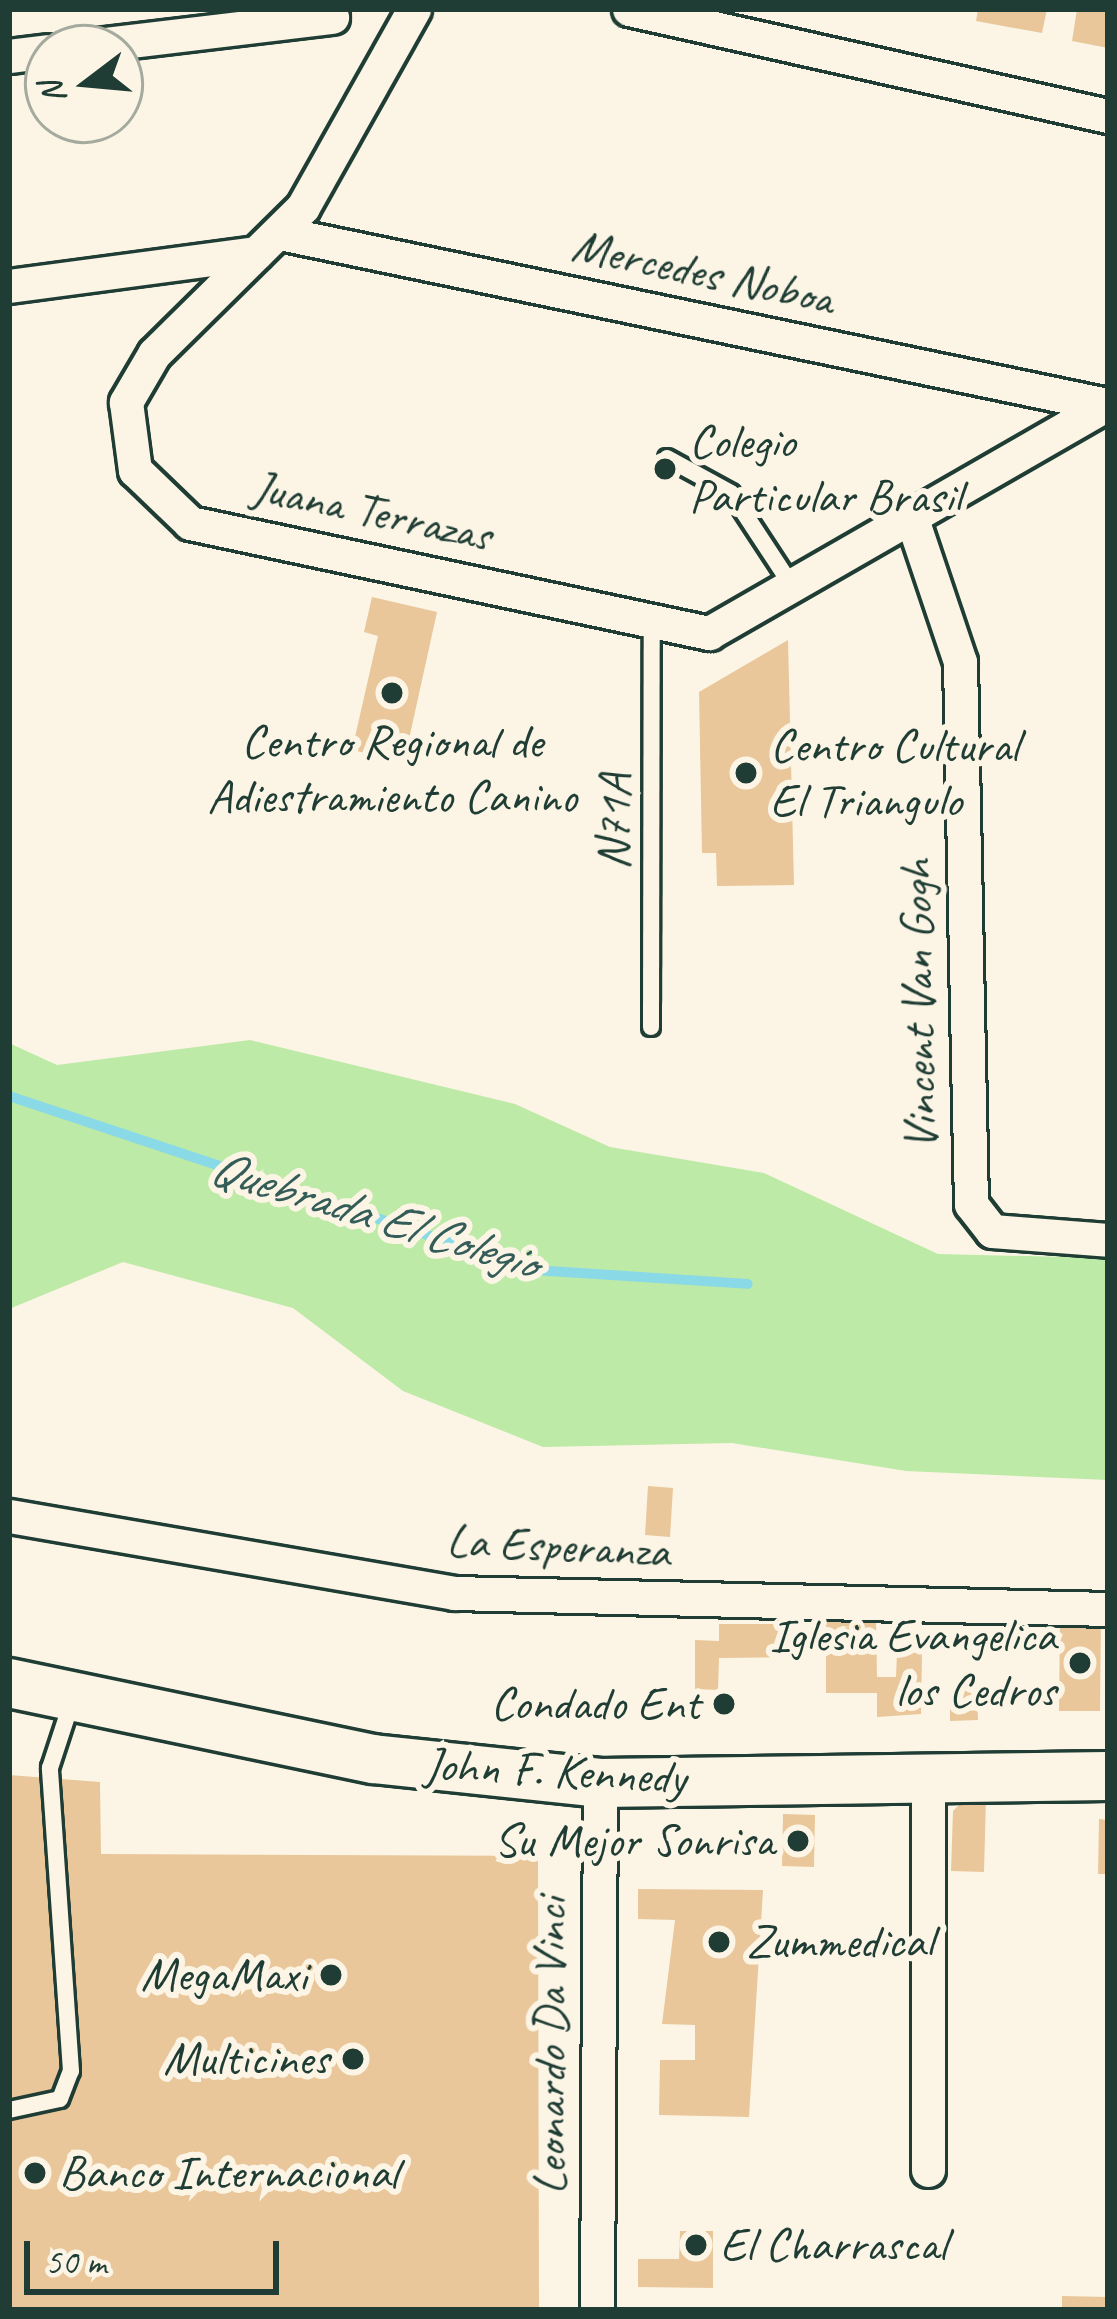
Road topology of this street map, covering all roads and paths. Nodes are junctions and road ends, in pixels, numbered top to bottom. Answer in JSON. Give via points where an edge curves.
{"nodes":[{"id":1,"x":414,"y":9,"type":"edge"},
{"id":2,"x":628,"y":9,"type":"edge"},
{"id":3,"x":332,"y":17,"type":"dead end"},
{"id":4,"x":144,"y":39,"type":"edge"},
{"id":5,"x":1108,"y":116,"type":"edge"},
{"id":6,"x":268,"y":243,"type":"junction"},
{"id":7,"x":9,"y":286,"type":"edge"},
{"id":8,"x":1108,"y":404,"type":"edge"},
{"id":9,"x":667,"y":458,"type":"dead end"},
{"id":10,"x":911,"y":516,"type":"junction"},
{"id":11,"x":792,"y":586,"type":"junction"},
{"id":12,"x":652,"y":618,"type":"junction"},
{"id":13,"x":651,"y":1027,"type":"dead end"},
{"id":14,"x":1108,"y":1240,"type":"edge"},
{"id":15,"x":9,"y":1516,"type":"edge"},
{"id":16,"x":1108,"y":1609,"type":"edge"},
{"id":17,"x":9,"y":1683,"type":"edge"},
{"id":18,"x":75,"y":1694,"type":"junction"},
{"id":19,"x":928,"y":1775,"type":"junction"},
{"id":20,"x":1108,"y":1776,"type":"edge"},
{"id":21,"x":600,"y":1783,"type":"junction"},
{"id":22,"x":9,"y":2110,"type":"edge"},
{"id":23,"x":928,"y":2170,"type":"dead end"},
{"id":24,"x":597,"y":2296,"type":"edge"},
{"id":25,"x":575,"y":2310,"type":"edge"}],
"edges":[{"from":1,"to":6,"type":"street","name":"Juana Terrazas","via":[[365,110]]},
{"from":2,"to":5,"type":"street"},
{"from":3,"to":4,"type":"street"},
{"from":6,"to":7,"type":"street","name":"Mercedes Noboa"},
{"from":6,"to":8,"type":"street","name":"Mercedes Noboa"},
{"from":6,"to":12,"type":"street","name":"Juana Terrazas","via":[[154,354],[126,402],[127,449],[165,508],[190,523]]},
{"from":8,"to":10,"type":"street","name":"Juana Terrazas"},
{"from":9,"to":11,"type":"lane","via":[[731,493]]},
{"from":10,"to":11,"type":"street","name":"Juana Terrazas"},
{"from":10,"to":14,"type":"street","name":"Vincent Van Gogh","via":[[960,662],[971,1204],[992,1231]]},
{"from":11,"to":12,"type":"street","name":"Juana Terrazas","via":[[709,633]]},
{"from":12,"to":13,"type":"lane","name":"N71A"},
{"from":15,"to":16,"type":"street","name":"La Esperanza","via":[[454,1593]]},
{"from":17,"to":18,"type":"main road","name":"John F. Kennedy"},
{"from":18,"to":21,"type":"main road","name":"John F. Kennedy","via":[[373,1759]]},
{"from":18,"to":22,"type":"lane","via":[[50,1768],[71,2071],[60,2099]]},
{"from":19,"to":20,"type":"main road","name":"John F. Kennedy"},
{"from":19,"to":21,"type":"main road","name":"John F. Kennedy"},
{"from":19,"to":23,"type":"street"},
{"from":21,"to":24,"type":"street","name":"Leonardo Da Vinci"},
{"from":24,"to":25,"type":"lane"}]}
